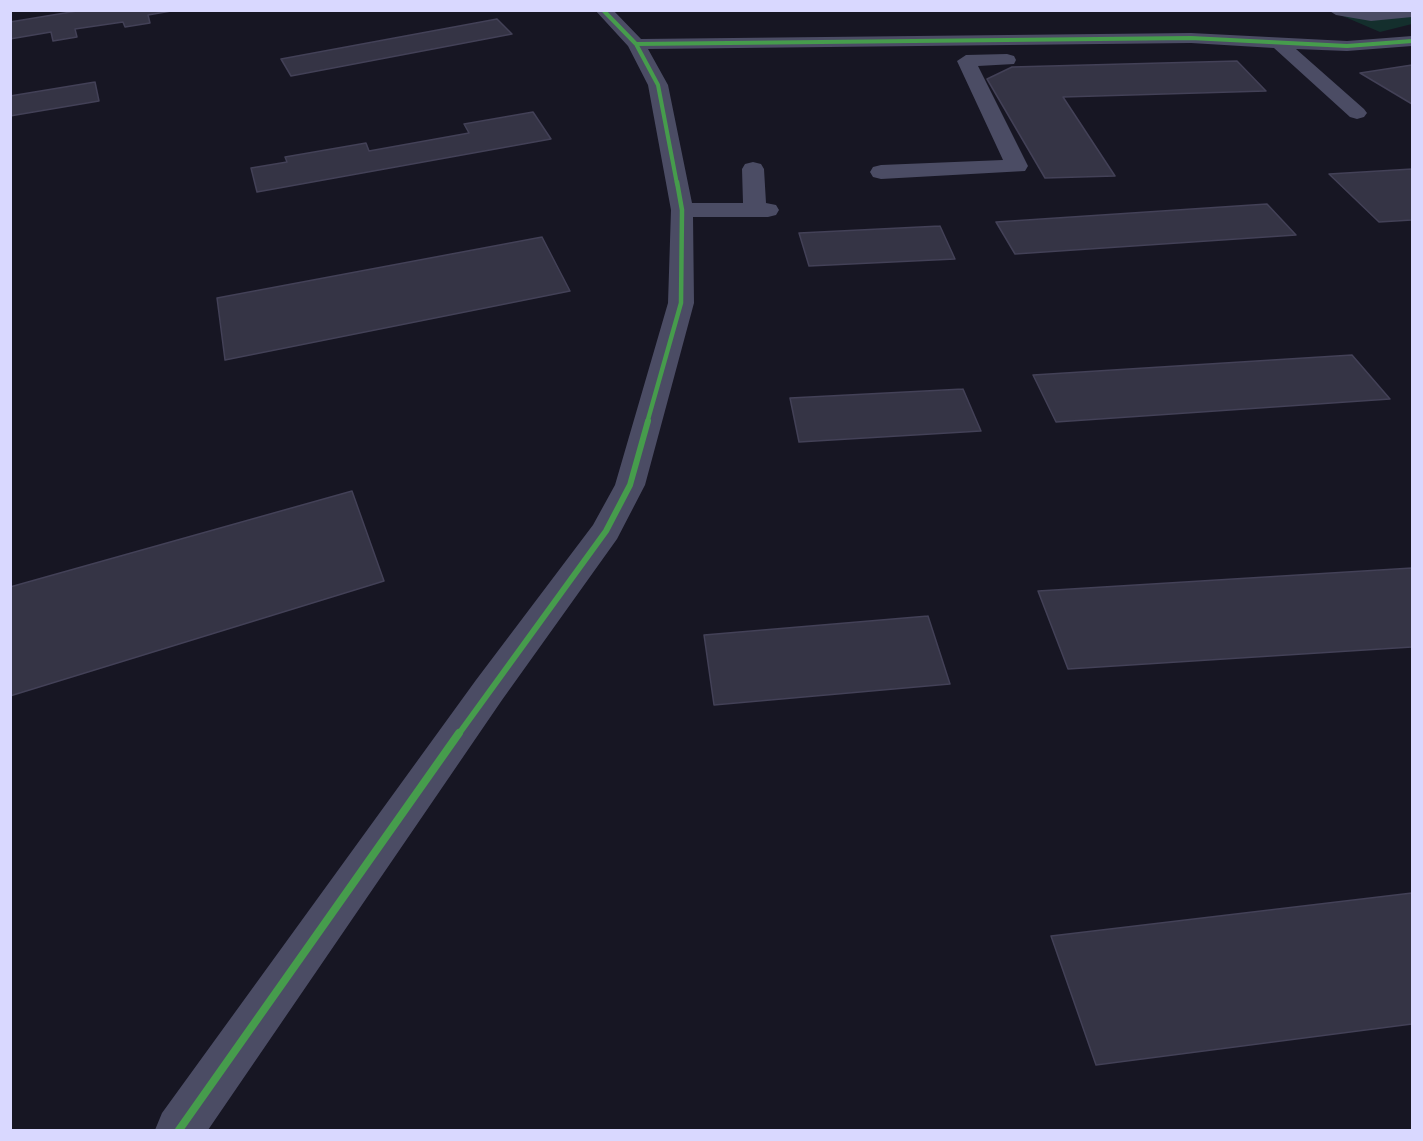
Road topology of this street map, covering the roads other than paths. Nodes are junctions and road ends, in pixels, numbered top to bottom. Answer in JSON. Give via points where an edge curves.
{"nodes":[{"id":1,"x":603,"y":10,"type":"edge"},
{"id":2,"x":1336,"y":10,"type":"edge"},
{"id":3,"x":1413,"y":12,"type":"edge"},
{"id":4,"x":1031,"y":40,"type":"junction"},
{"id":5,"x":1278,"y":42,"type":"junction"},
{"id":6,"x":1413,"y":42,"type":"edge"},
{"id":7,"x":636,"y":44,"type":"junction"},
{"id":8,"x":1357,"y":113,"type":"dead end"},
{"id":9,"x":753,"y":169,"type":"dead end"},
{"id":10,"x":881,"y":172,"type":"dead end"},
{"id":11,"x":682,"y":210,"type":"junction"},
{"id":12,"x":179,"y":1131,"type":"edge"}],
"edges":[{"from":1,"to":7,"type":"street"},
{"from":2,"to":3,"type":"street","via":[[1371,16]]},
{"from":4,"to":5,"type":"street","via":[[1191,38]]},
{"from":4,"to":7,"type":"street"},
{"from":4,"to":10,"type":"street","via":[[1045,58],[966,61],[1017,166]]},
{"from":5,"to":6,"type":"street","via":[[1347,46]]},
{"from":5,"to":8,"type":"street"},
{"from":7,"to":11,"type":"street","via":[[658,85]]},
{"from":9,"to":11,"type":"street","via":[[762,210]]},
{"from":11,"to":12,"type":"street","via":[[681,303],[630,485],[606,531],[489,690]]}]}
